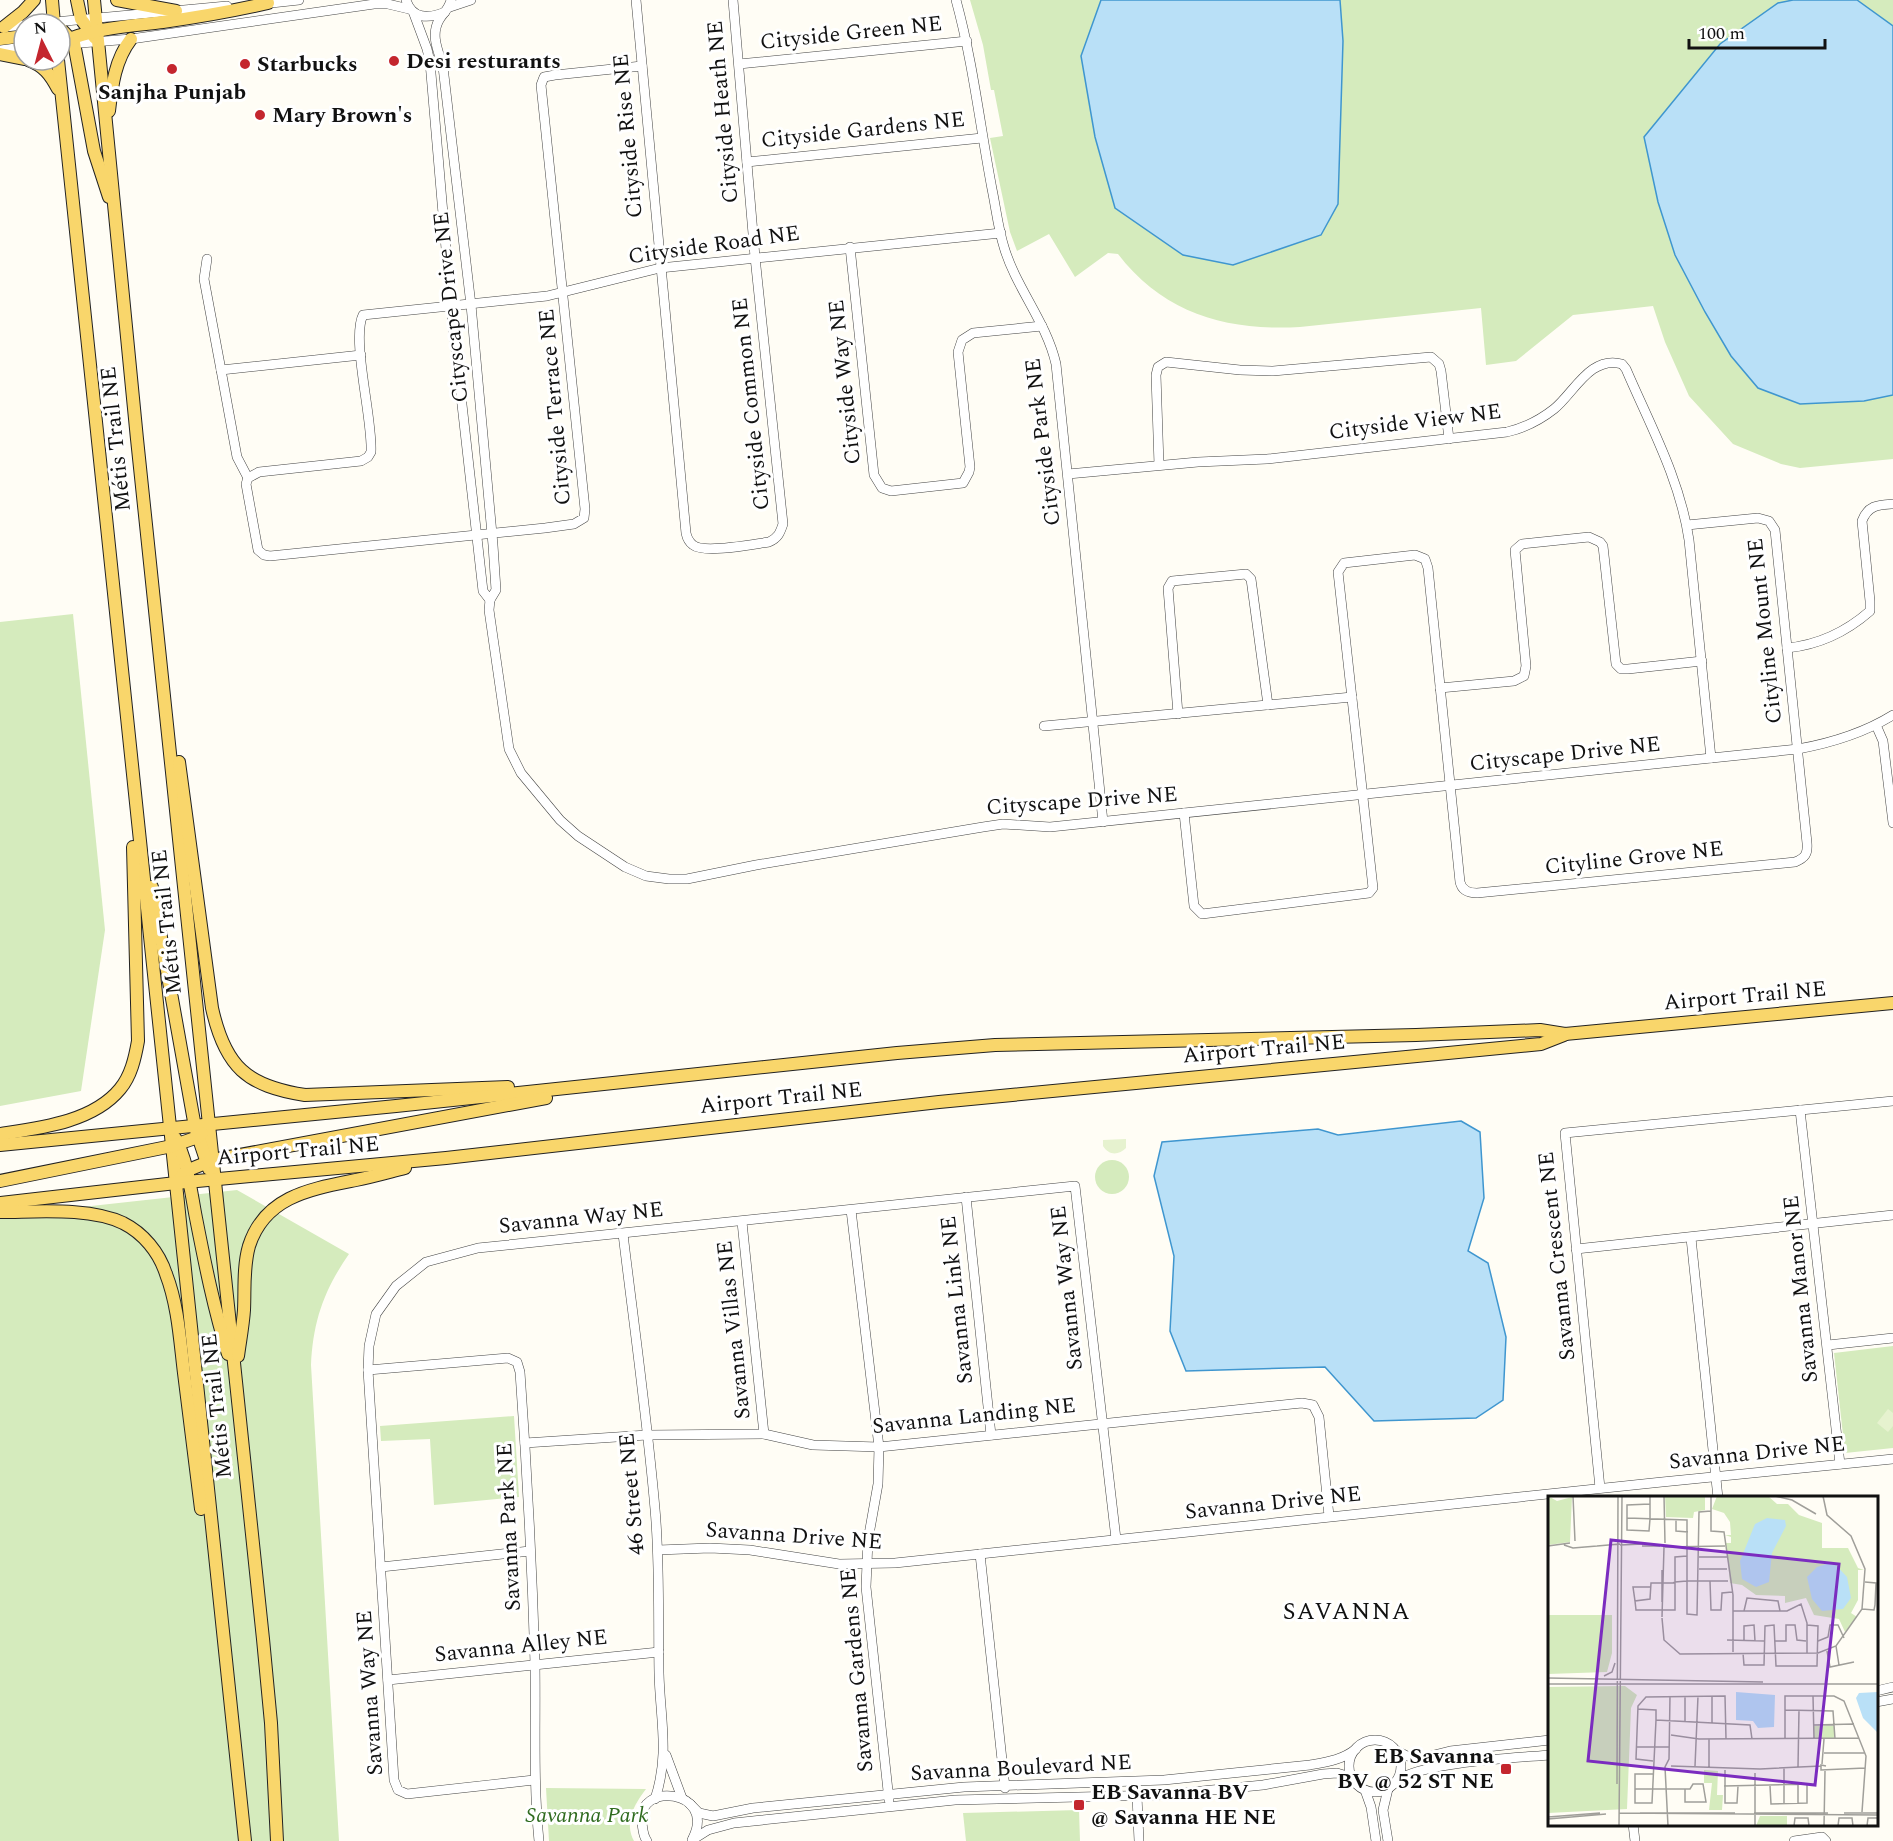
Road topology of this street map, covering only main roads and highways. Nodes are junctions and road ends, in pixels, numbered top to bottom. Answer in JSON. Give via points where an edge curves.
{"nodes":[{"id":1,"x":34,"y":0,"type":"edge"},
{"id":2,"x":77,"y":0,"type":"edge"},
{"id":3,"x":94,"y":0,"type":"edge"},
{"id":4,"x":117,"y":0,"type":"edge"},
{"id":5,"x":267,"y":3,"type":"road end"},
{"id":6,"x":176,"y":11,"type":"road end"},
{"id":7,"x":2,"y":27,"type":"edge"},
{"id":8,"x":90,"y":30,"type":"junction"},
{"id":9,"x":72,"y":32,"type":"edge"},
{"id":10,"x":130,"y":39,"type":"road end"},
{"id":11,"x":48,"y":72,"type":"edge"},
{"id":12,"x":59,"y":72,"type":"edge"},
{"id":13,"x":72,"y":72,"type":"edge"},
{"id":14,"x":62,"y":96,"type":"junction"},
{"id":15,"x":107,"y":133,"type":"junction"},
{"id":16,"x":115,"y":213,"type":"junction"},
{"id":17,"x":155,"y":609,"type":"junction"},
{"id":18,"x":130,"y":741,"type":"junction"},
{"id":19,"x":138,"y":821,"type":"junction"},
{"id":20,"x":1893,"y":1003,"type":"edge"},
{"id":21,"x":1565,"y":1034,"type":"junction"},
{"id":22,"x":632,"y":1082,"type":"junction"},
{"id":23,"x":209,"y":1126,"type":"junction"},
{"id":24,"x":170,"y":1128,"type":"junction"},
{"id":25,"x":196,"y":1132,"type":"junction"},
{"id":26,"x":0,"y":1134,"type":"edge"},
{"id":27,"x":0,"y":1145,"type":"edge"},
{"id":28,"x":175,"y":1145,"type":"junction"},
{"id":29,"x":446,"y":1158,"type":"junction"},
{"id":30,"x":210,"y":1162,"type":"junction"},
{"id":31,"x":183,"y":1179,"type":"junction"},
{"id":32,"x":0,"y":1181,"type":"edge"},
{"id":33,"x":215,"y":1181,"type":"junction"},
{"id":34,"x":0,"y":1203,"type":"edge"},
{"id":35,"x":0,"y":1212,"type":"edge"},
{"id":36,"x":235,"y":1378,"type":"junction"},
{"id":37,"x":224,"y":1650,"type":"junction"},
{"id":38,"x":245,"y":1841,"type":"edge"},
{"id":39,"x":277,"y":1841,"type":"edge"}],
"edges":[{"from":1,"to":7,"type":"main road"},
{"from":2,"to":8,"type":"main road"},
{"from":3,"to":8,"type":"main road","name":"Métis Trail NE","via":[[95,18]]},
{"from":4,"to":6,"type":"main road"},
{"from":5,"to":8,"type":"main road","via":[[218,15]]},
{"from":8,"to":9,"type":"main road"},
{"from":8,"to":15,"type":"main road","name":"Métis Trail NE"},
{"from":10,"to":15,"type":"main road","via":[[116,68]]},
{"from":11,"to":14,"type":"main road"},
{"from":12,"to":14,"type":"main road","name":"Métis Trail NE"},
{"from":13,"to":16,"type":"main road"},
{"from":14,"to":18,"type":"main road","name":"Métis Trail NE"},
{"from":15,"to":16,"type":"main road","name":"Métis Trail NE"},
{"from":16,"to":17,"type":"main road","name":"Métis Trail NE"},
{"from":17,"to":22,"type":"main road","via":[[212,1008],[224,1049],[238,1068],[257,1082],[305,1095]]},
{"from":17,"to":23,"type":"main road","name":"Métis Trail NE"},
{"from":18,"to":19,"type":"main road","name":"Métis Trail NE"},
{"from":18,"to":26,"type":"main road","via":[[139,1009],[134,1061],[120,1089],[96,1109],[58,1123]]},
{"from":19,"to":24,"type":"main road","name":"Métis Trail NE"},
{"from":19,"to":25,"type":"main road"},
{"from":20,"to":21,"type":"main road","name":"Airport Trail NE"},
{"from":21,"to":22,"type":"main road","name":"Airport Trail NE","via":[[1540,1030],[995,1045]]},
{"from":21,"to":29,"type":"main road","name":"Airport Trail NE","via":[[1541,1044],[939,1102]]},
{"from":22,"to":23,"type":"main road","name":"Airport Trail NE"},
{"from":22,"to":30,"type":"main road"},
{"from":23,"to":25,"type":"main road","name":"Airport Trail NE"},
{"from":23,"to":30,"type":"main road","name":"Métis Trail NE"},
{"from":24,"to":25,"type":"main road","name":"Airport Trail NE"},
{"from":24,"to":27,"type":"main road","name":"Airport Trail NE"},
{"from":24,"to":28,"type":"main road"},
{"from":25,"to":28,"type":"main road"},
{"from":25,"to":30,"type":"main road"},
{"from":28,"to":31,"type":"main road"},
{"from":28,"to":32,"type":"main road"},
{"from":29,"to":33,"type":"main road","name":"Airport Trail NE"},
{"from":29,"to":36,"type":"main road","via":[[319,1187],[289,1198],[258,1224],[245,1272]]},
{"from":30,"to":31,"type":"main road"},
{"from":30,"to":33,"type":"main road","name":"Métis Trail NE"},
{"from":31,"to":33,"type":"main road","name":"Airport Trail NE"},
{"from":31,"to":34,"type":"main road","name":"Airport Trail NE"},
{"from":31,"to":36,"type":"main road","via":[[214,1310]]},
{"from":31,"to":37,"type":"main road","name":"Métis Trail NE"},
{"from":33,"to":36,"type":"main road","name":"Métis Trail NE"},
{"from":35,"to":37,"type":"main road","via":[[58,1212],[112,1220],[138,1232],[160,1259],[178,1324],[210,1581]]},
{"from":36,"to":39,"type":"main road","name":"Métis Trail NE","via":[[271,1723]]},
{"from":37,"to":38,"type":"main road","name":"Métis Trail NE"}]}
